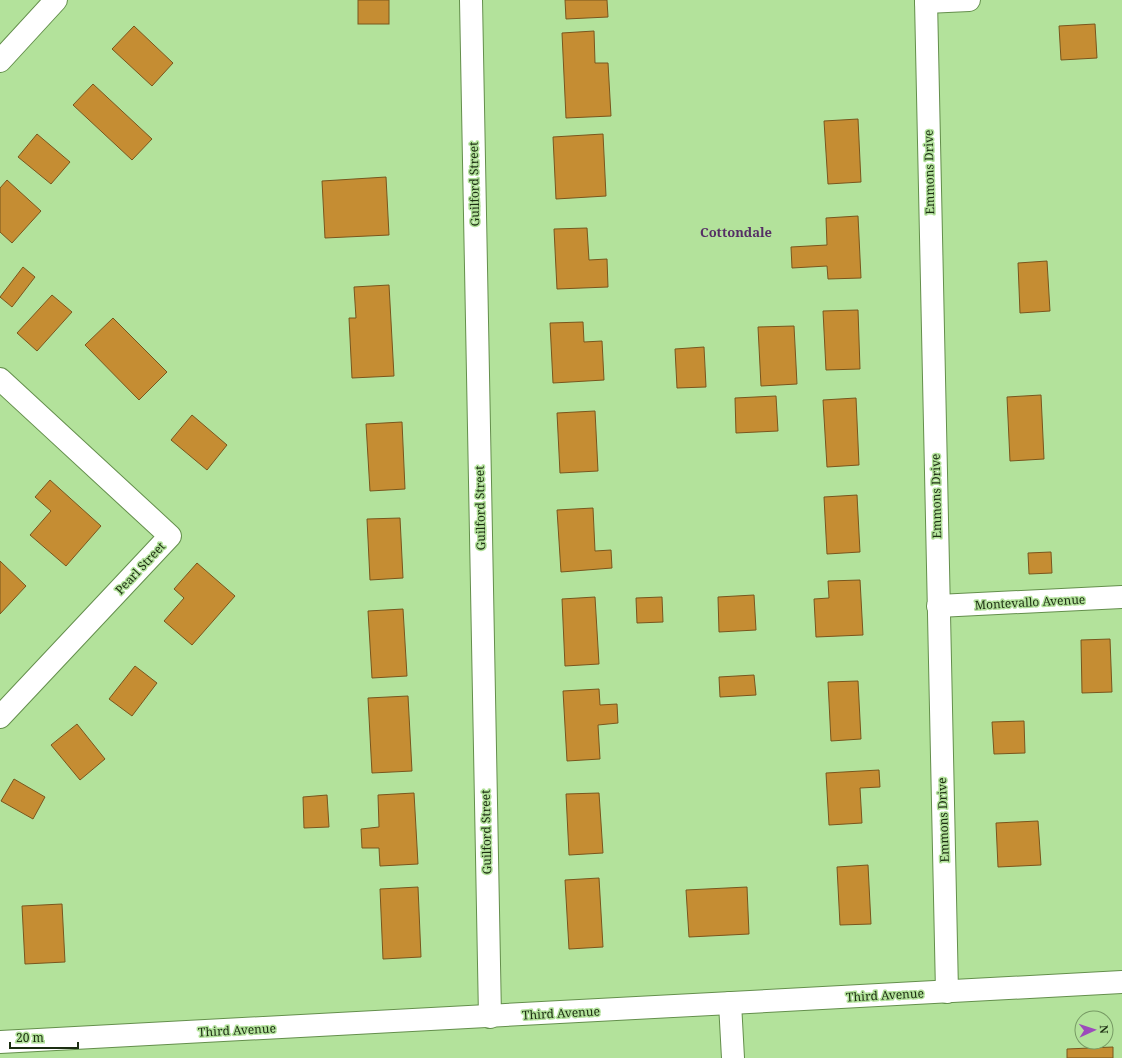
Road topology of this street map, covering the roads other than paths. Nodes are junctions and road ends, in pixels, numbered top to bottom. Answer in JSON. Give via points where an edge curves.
{"nodes":[{"id":1,"x":56,"y":0,"type":"edge"},
{"id":2,"x":471,"y":0,"type":"edge"},
{"id":3,"x":969,"y":0,"type":"edge"},
{"id":4,"x":926,"y":1,"type":"edge"},
{"id":5,"x":0,"y":61,"type":"edge"},
{"id":6,"x":0,"y":379,"type":"edge"},
{"id":7,"x":1122,"y":597,"type":"edge"},
{"id":8,"x":938,"y":606,"type":"junction"},
{"id":9,"x":0,"y":717,"type":"edge"},
{"id":10,"x":1122,"y":982,"type":"edge"},
{"id":11,"x":947,"y":992,"type":"junction"},
{"id":12,"x":730,"y":1003,"type":"junction"},
{"id":13,"x":490,"y":1017,"type":"junction"},
{"id":14,"x":0,"y":1042,"type":"edge"},
{"id":15,"x":733,"y":1058,"type":"edge"}],
"edges":[{"from":1,"to":5,"type":"street"},
{"from":2,"to":13,"type":"street","name":"Guilford Street"},
{"from":3,"to":4,"type":"street"},
{"from":4,"to":8,"type":"street","name":"Emmons Drive"},
{"from":6,"to":9,"type":"street","name":"Pearl Street","via":[[170,536]]},
{"from":7,"to":8,"type":"street","name":"Montevallo Avenue"},
{"from":8,"to":11,"type":"street","name":"Emmons Drive"},
{"from":10,"to":11,"type":"street","name":"Third Avenue"},
{"from":11,"to":12,"type":"street","name":"Third Avenue"},
{"from":12,"to":13,"type":"street","name":"Third Avenue"},
{"from":12,"to":15,"type":"street"},
{"from":13,"to":14,"type":"street","name":"Third Avenue"}]}
